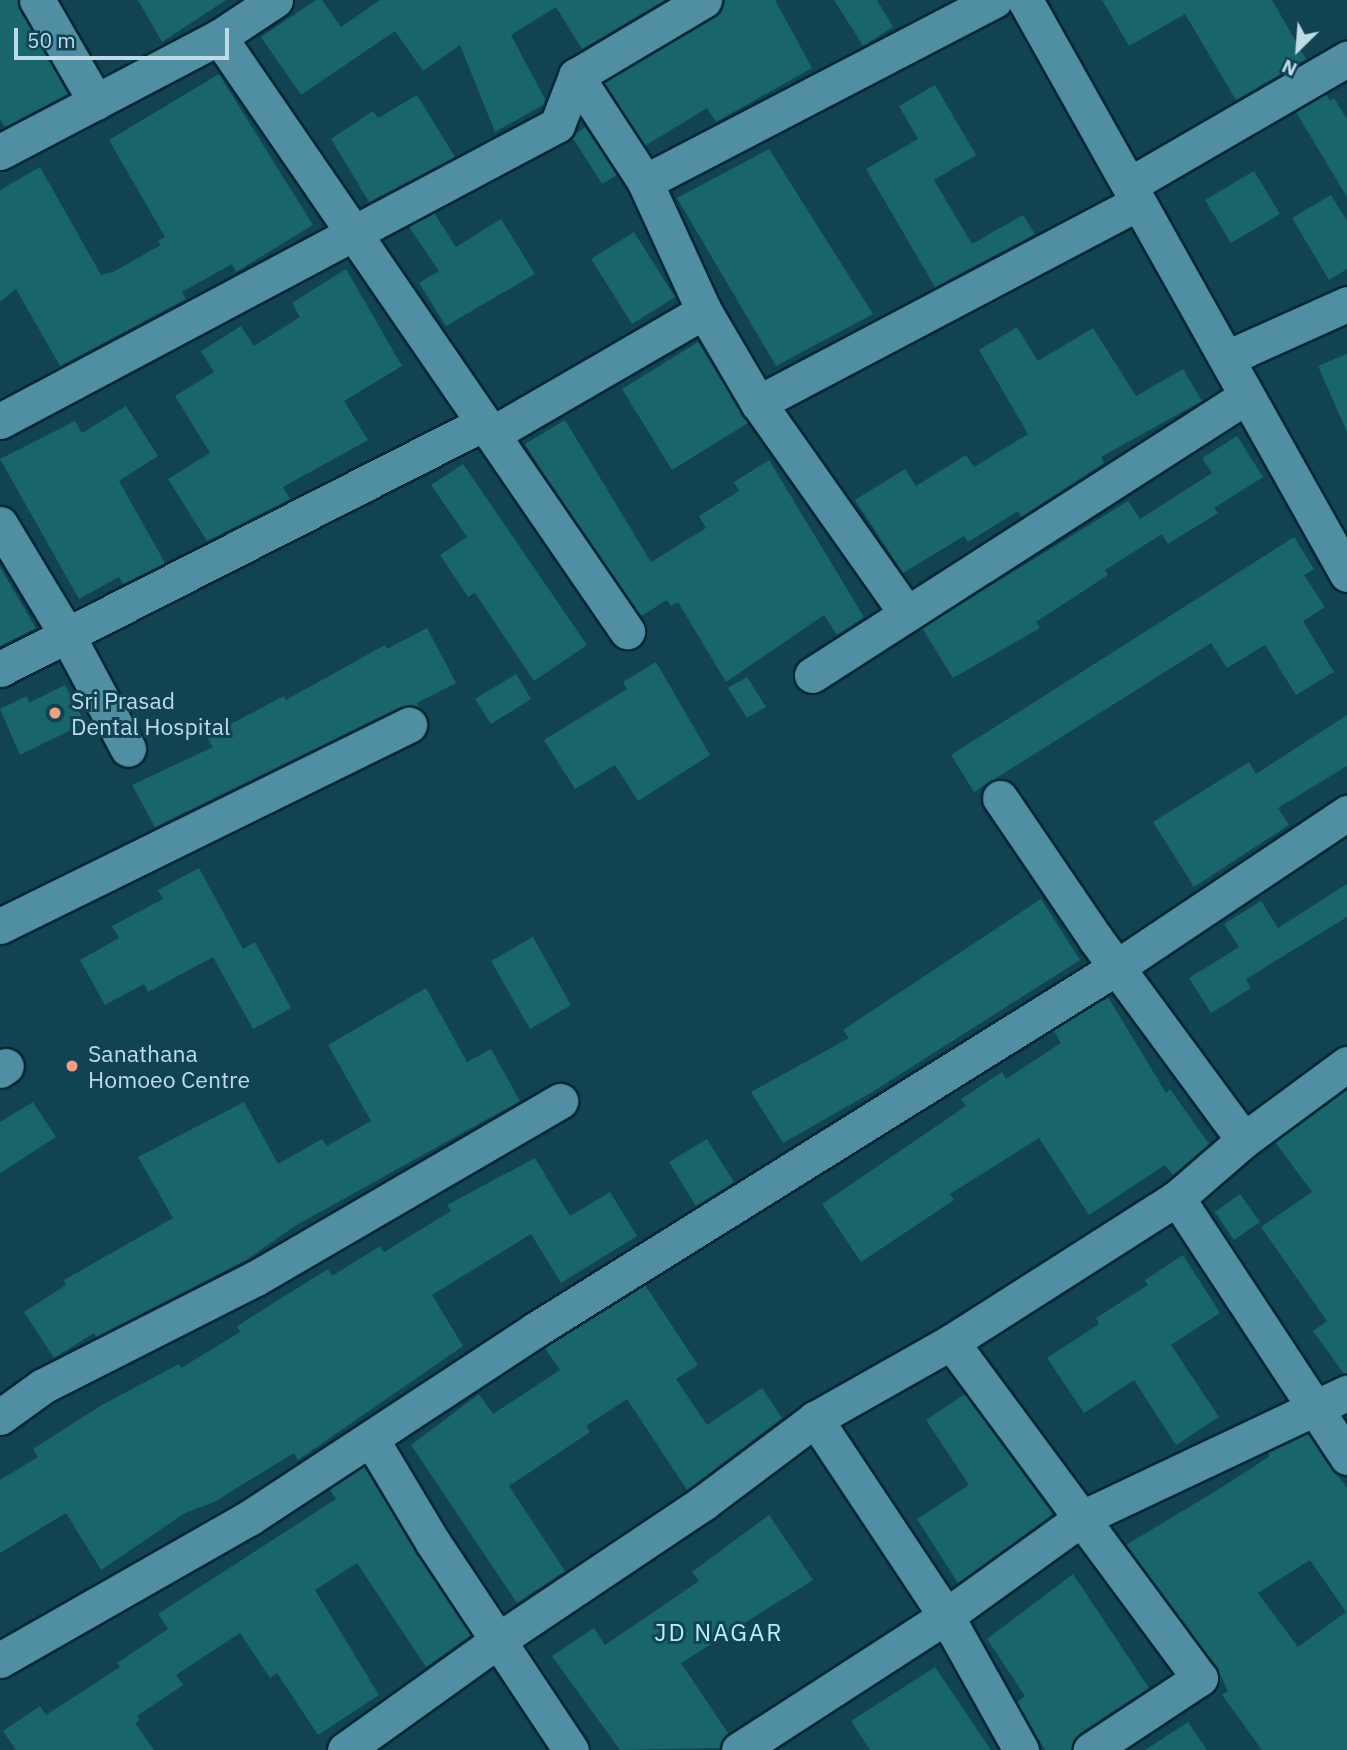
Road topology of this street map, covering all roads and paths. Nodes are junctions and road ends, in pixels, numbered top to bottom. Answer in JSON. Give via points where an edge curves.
{"nodes":[{"id":1,"x":37,"y":0,"type":"edge"},
{"id":2,"x":275,"y":0,"type":"edge"},
{"id":3,"x":704,"y":0,"type":"edge"},
{"id":4,"x":995,"y":0,"type":"edge"},
{"id":5,"x":1025,"y":0,"type":"edge"},
{"id":6,"x":219,"y":37,"type":"junction"},
{"id":7,"x":1347,"y":59,"type":"edge"},
{"id":8,"x":576,"y":75,"type":"junction"},
{"id":9,"x":96,"y":102,"type":"junction"},
{"id":10,"x":0,"y":152,"type":"edge"},
{"id":11,"x":645,"y":182,"type":"junction"},
{"id":12,"x":1135,"y":193,"type":"junction"},
{"id":13,"x":354,"y":235,"type":"junction"},
{"id":14,"x":1347,"y":304,"type":"edge"},
{"id":15,"x":704,"y":311,"type":"junction"},
{"id":16,"x":1227,"y":358,"type":"junction"},
{"id":17,"x":1245,"y":397,"type":"junction"},
{"id":18,"x":758,"y":403,"type":"junction"},
{"id":19,"x":0,"y":421,"type":"edge"},
{"id":20,"x":488,"y":428,"type":"junction"},
{"id":21,"x":0,"y":524,"type":"edge"},
{"id":22,"x":1337,"y":535,"type":"edge"},
{"id":23,"x":1347,"y":574,"type":"edge"},
{"id":24,"x":907,"y":614,"type":"junction"},
{"id":25,"x":627,"y":631,"type":"dead end"},
{"id":26,"x":67,"y":635,"type":"junction"},
{"id":27,"x":0,"y":669,"type":"edge"},
{"id":28,"x":812,"y":675,"type":"dead end"},
{"id":29,"x":410,"y":725,"type":"dead end"},
{"id":30,"x":128,"y":749,"type":"dead end"},
{"id":31,"x":1000,"y":798,"type":"dead end"},
{"id":32,"x":1347,"y":813,"type":"edge"},
{"id":33,"x":0,"y":926,"type":"edge"},
{"id":34,"x":1117,"y":967,"type":"junction"},
{"id":35,"x":1347,"y":1064,"type":"edge"},
{"id":36,"x":560,"y":1101,"type":"dead end"},
{"id":37,"x":1244,"y":1140,"type":"junction"},
{"id":38,"x":1177,"y":1198,"type":"junction"},
{"id":39,"x":951,"y":1342,"type":"junction"},
{"id":40,"x":1347,"y":1393,"type":"edge"},
{"id":41,"x":1316,"y":1410,"type":"junction"},
{"id":42,"x":0,"y":1417,"type":"edge"},
{"id":43,"x":815,"y":1419,"type":"junction"},
{"id":44,"x":371,"y":1439,"type":"junction"},
{"id":45,"x":1347,"y":1457,"type":"edge"},
{"id":46,"x":1082,"y":1518,"type":"junction"},
{"id":47,"x":946,"y":1616,"type":"junction"},
{"id":48,"x":497,"y":1641,"type":"junction"},
{"id":49,"x":0,"y":1660,"type":"edge"},
{"id":50,"x":345,"y":1750,"type":"edge"},
{"id":51,"x":571,"y":1750,"type":"edge"},
{"id":52,"x":739,"y":1750,"type":"edge"},
{"id":53,"x":1021,"y":1750,"type":"edge"},
{"id":54,"x":1091,"y":1750,"type":"edge"}],
"edges":[{"from":1,"to":9,"type":"street"},
{"from":2,"to":6,"type":"street"},
{"from":3,"to":8,"type":"street"},
{"from":4,"to":11,"type":"street"},
{"from":5,"to":12,"type":"street"},
{"from":6,"to":9,"type":"street"},
{"from":6,"to":13,"type":"street"},
{"from":7,"to":12,"type":"street"},
{"from":8,"to":11,"type":"street"},
{"from":8,"to":13,"type":"street","via":[[557,125]]},
{"from":9,"to":10,"type":"street"},
{"from":11,"to":15,"type":"street"},
{"from":12,"to":16,"type":"street"},
{"from":12,"to":18,"type":"street"},
{"from":13,"to":19,"type":"street"},
{"from":13,"to":20,"type":"street"},
{"from":14,"to":16,"type":"street"},
{"from":15,"to":18,"type":"street"},
{"from":15,"to":20,"type":"street"},
{"from":16,"to":17,"type":"street"},
{"from":17,"to":22,"type":"street"},
{"from":17,"to":24,"type":"street"},
{"from":18,"to":24,"type":"street"},
{"from":20,"to":25,"type":"street"},
{"from":20,"to":26,"type":"street"},
{"from":21,"to":26,"type":"street"},
{"from":22,"to":23,"type":"street"},
{"from":24,"to":28,"type":"street"},
{"from":26,"to":27,"type":"street"},
{"from":26,"to":30,"type":"street"},
{"from":29,"to":33,"type":"street"},
{"from":31,"to":34,"type":"street"},
{"from":32,"to":34,"type":"street"},
{"from":34,"to":37,"type":"street"},
{"from":34,"to":44,"type":"street","via":[[535,1330]]},
{"from":35,"to":37,"type":"street"},
{"from":36,"to":42,"type":"street","via":[[256,1278],[43,1386]]},
{"from":37,"to":38,"type":"street"},
{"from":38,"to":39,"type":"street"},
{"from":38,"to":41,"type":"street"},
{"from":39,"to":43,"type":"street"},
{"from":39,"to":46,"type":"street"},
{"from":40,"to":41,"type":"street"},
{"from":41,"to":45,"type":"street"},
{"from":41,"to":46,"type":"street"},
{"from":43,"to":47,"type":"street"},
{"from":43,"to":48,"type":"street","via":[[703,1503]]},
{"from":44,"to":48,"type":"street"},
{"from":44,"to":49,"type":"street","via":[[248,1518]]},
{"from":46,"to":47,"type":"street"},
{"from":46,"to":54,"type":"street","via":[[1200,1678]]},
{"from":47,"to":52,"type":"street"},
{"from":47,"to":53,"type":"street"},
{"from":48,"to":50,"type":"street"},
{"from":48,"to":51,"type":"street"}]}
